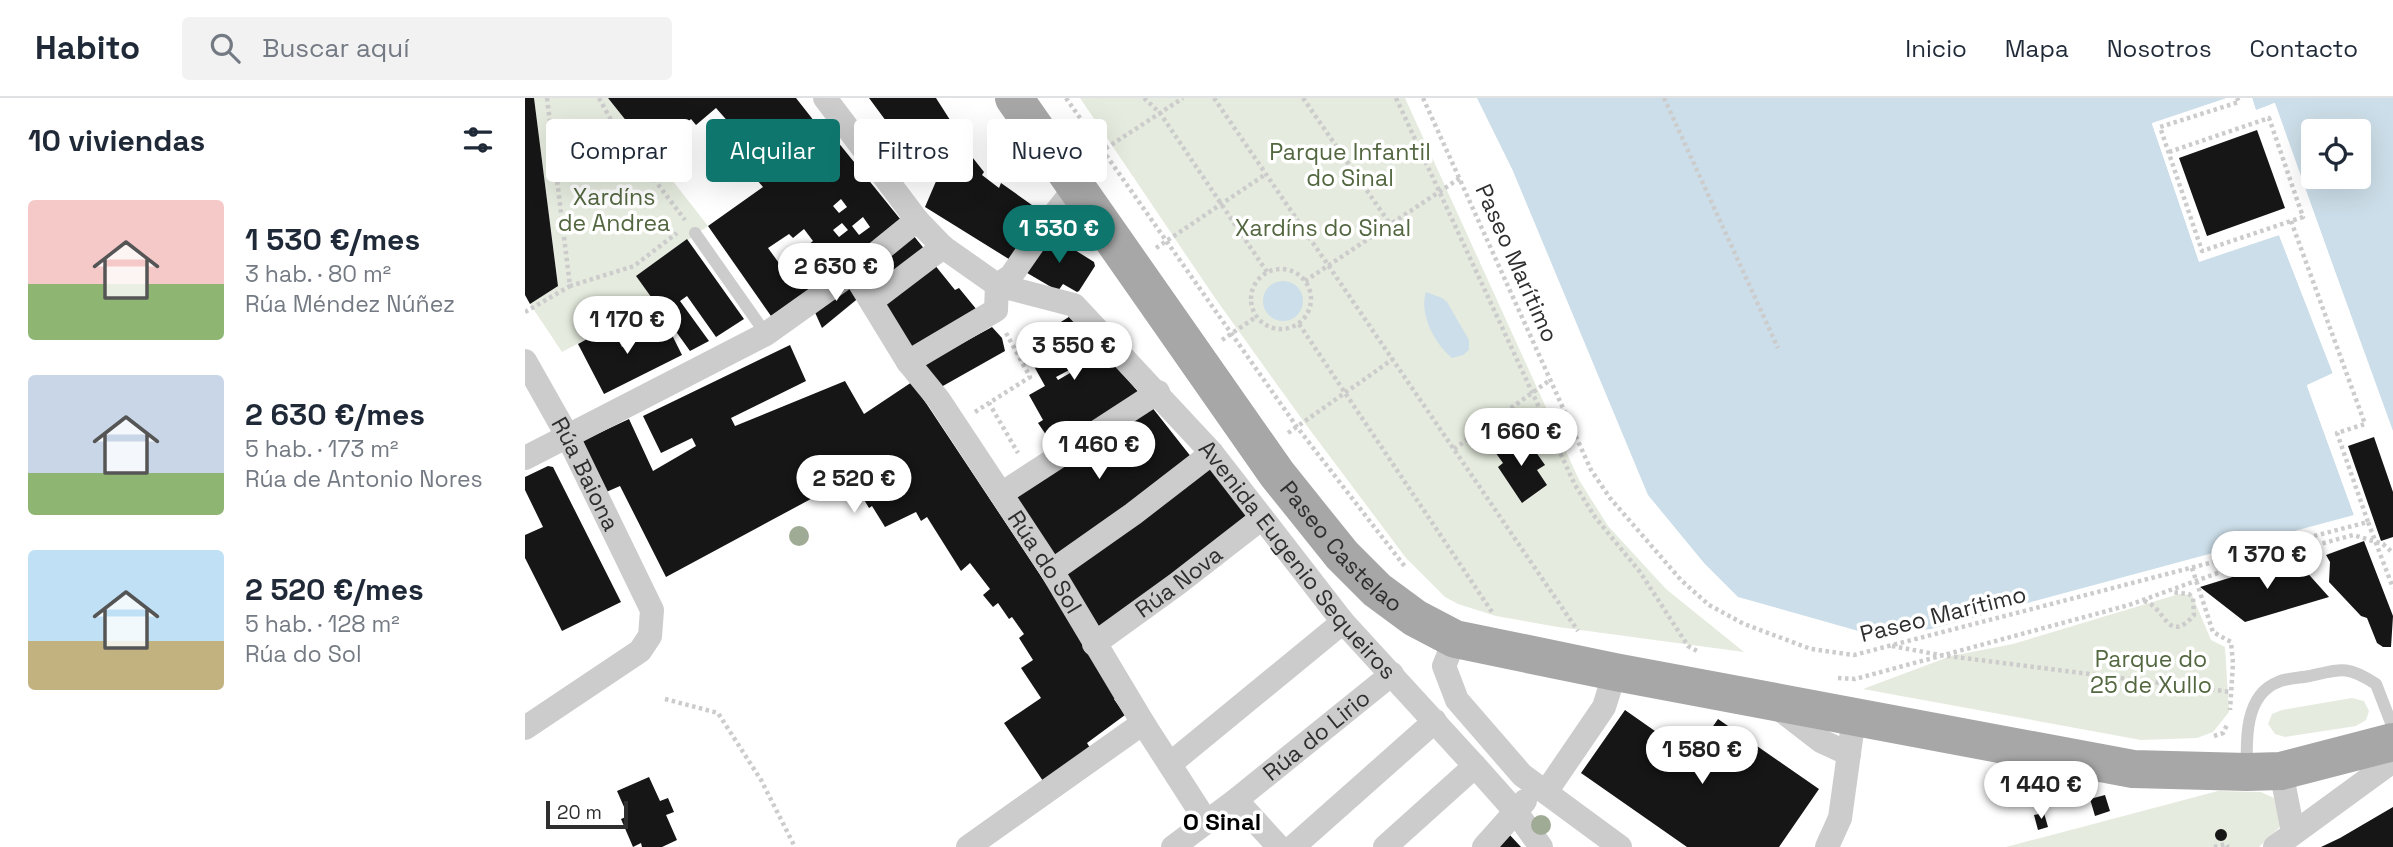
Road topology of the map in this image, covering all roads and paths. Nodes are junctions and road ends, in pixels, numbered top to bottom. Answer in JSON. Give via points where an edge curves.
{"nodes":[{"id":1,"x":547,"y":98,"type":"edge"},
{"id":2,"x":599,"y":98,"type":"edge"},
{"id":3,"x":825,"y":98,"type":"edge"},
{"id":4,"x":1014,"y":98,"type":"edge"},
{"id":5,"x":1066,"y":98,"type":"edge"},
{"id":6,"x":1144,"y":98,"type":"edge"},
{"id":7,"x":1184,"y":98,"type":"edge"},
{"id":8,"x":1215,"y":98,"type":"edge"},
{"id":9,"x":1303,"y":98,"type":"edge"},
{"id":10,"x":1396,"y":98,"type":"edge"},
{"id":11,"x":1423,"y":98,"type":"edge"},
{"id":12,"x":1664,"y":98,"type":"edge"},
{"id":13,"x":2237,"y":98,"type":"edge"},
{"id":14,"x":1160,"y":113,"type":"junction"},
{"id":15,"x":549,"y":119,"type":"edge"},
{"id":16,"x":610,"y":119,"type":"edge"},
{"id":17,"x":1029,"y":119,"type":"edge"},
{"id":18,"x":1081,"y":119,"type":"edge"},
{"id":19,"x":1107,"y":147,"type":"edge"},
{"id":20,"x":2169,"y":152,"type":"junction"},
{"id":21,"x":1107,"y":157,"type":"edge"},
{"id":22,"x":1266,"y":174,"type":"junction"},
{"id":23,"x":1460,"y":178,"type":"junction"},
{"id":24,"x":557,"y":182,"type":"edge"},
{"id":25,"x":656,"y":182,"type":"edge"},
{"id":26,"x":1070,"y":182,"type":"edge"},
{"id":27,"x":1072,"y":182,"type":"edge"},
{"id":28,"x":1438,"y":190,"type":"junction"},
{"id":29,"x":1221,"y":204,"type":"junction"},
{"id":30,"x":917,"y":220,"type":"junction"},
{"id":31,"x":2291,"y":221,"type":"junction"},
{"id":32,"x":1390,"y":224,"type":"junction"},
{"id":33,"x":692,"y":229,"type":"junction"},
{"id":34,"x":1166,"y":241,"type":"junction"},
{"id":35,"x":943,"y":247,"type":"junction"},
{"id":36,"x":1131,"y":265,"type":"junction"},
{"id":37,"x":1328,"y":265,"type":"junction"},
{"id":38,"x":853,"y":272,"type":"junction"},
{"id":39,"x":1267,"y":272,"type":"junction"},
{"id":40,"x":1305,"y":281,"type":"junction"},
{"id":41,"x":997,"y":285,"type":"junction"},
{"id":42,"x":570,"y":286,"type":"junction"},
{"id":43,"x":871,"y":301,"type":"junction"},
{"id":44,"x":525,"y":312,"type":"edge"},
{"id":45,"x":1256,"y":317,"type":"junction"},
{"id":46,"x":1299,"y":324,"type":"junction"},
{"id":47,"x":767,"y":334,"type":"junction"},
{"id":48,"x":1231,"y":334,"type":"junction"},
{"id":49,"x":1013,"y":348,"type":"dead end"},
{"id":50,"x":1778,"y":348,"type":"dead end"},
{"id":51,"x":1195,"y":357,"type":"junction"},
{"id":52,"x":1392,"y":359,"type":"junction"},
{"id":53,"x":525,"y":361,"type":"edge"},
{"id":54,"x":908,"y":362,"type":"junction"},
{"id":55,"x":1550,"y":380,"type":"junction"},
{"id":56,"x":1158,"y":392,"type":"junction"},
{"id":57,"x":1346,"y":393,"type":"junction"},
{"id":58,"x":1531,"y":394,"type":"junction"},
{"id":59,"x":1297,"y":427,"type":"junction"},
{"id":60,"x":568,"y":437,"type":"junction"},
{"id":61,"x":1454,"y":449,"type":"junction"},
{"id":62,"x":1262,"y":452,"type":"junction"},
{"id":63,"x":1212,"y":453,"type":"junction"},
{"id":64,"x":525,"y":458,"type":"edge"},
{"id":65,"x":1031,"y":475,"type":"junction"},
{"id":66,"x":1001,"y":494,"type":"junction"},
{"id":67,"x":1262,"y":518,"type":"junction"},
{"id":68,"x":2368,"y":522,"type":"junction"},
{"id":69,"x":2374,"y":540,"type":"junction"},
{"id":70,"x":2393,"y":553,"type":"edge"},
{"id":71,"x":2192,"y":568,"type":"junction"},
{"id":72,"x":1052,"y":571,"type":"junction"},
{"id":73,"x":1409,"y":572,"type":"dead end"},
{"id":74,"x":2196,"y":582,"type":"junction"},
{"id":75,"x":2393,"y":587,"type":"edge"},
{"id":76,"x":2167,"y":592,"type":"junction"},
{"id":77,"x":2143,"y":600,"type":"junction"},
{"id":78,"x":1343,"y":622,"type":"junction"},
{"id":79,"x":1498,"y":622,"type":"dead end"},
{"id":80,"x":1570,"y":635,"type":"dead end"},
{"id":81,"x":1455,"y":639,"type":"junction"},
{"id":82,"x":1094,"y":644,"type":"junction"},
{"id":83,"x":1890,"y":646,"type":"junction"},
{"id":84,"x":1708,"y":654,"type":"dead end"},
{"id":85,"x":1940,"y":655,"type":"junction"},
{"id":86,"x":1615,"y":672,"type":"junction"},
{"id":87,"x":1392,"y":674,"type":"junction"},
{"id":88,"x":1832,"y":678,"type":"dead end"},
{"id":89,"x":2231,"y":692,"type":"junction"},
{"id":90,"x":665,"y":699,"type":"dead end"},
{"id":91,"x":1435,"y":721,"type":"junction"},
{"id":92,"x":1143,"y":723,"type":"junction"},
{"id":93,"x":525,"y":728,"type":"edge"},
{"id":94,"x":2393,"y":728,"type":"edge"},
{"id":95,"x":1852,"y":735,"type":"junction"},
{"id":96,"x":2205,"y":739,"type":"dead end"},
{"id":97,"x":2393,"y":742,"type":"edge"},
{"id":98,"x":2393,"y":761,"type":"edge"},
{"id":99,"x":1170,"y":764,"type":"junction"},
{"id":100,"x":1475,"y":766,"type":"junction"},
{"id":101,"x":2264,"y":771,"type":"junction"},
{"id":102,"x":1542,"y":789,"type":"junction"},
{"id":103,"x":1236,"y":800,"type":"junction"},
{"id":104,"x":1516,"y":812,"type":"junction"},
{"id":105,"x":1206,"y":821,"type":"junction"},
{"id":106,"x":2284,"y":840,"type":"edge"},
{"id":107,"x":795,"y":847,"type":"edge"},
{"id":108,"x":968,"y":847,"type":"edge"},
{"id":109,"x":1173,"y":847,"type":"edge"},
{"id":110,"x":1279,"y":847,"type":"edge"},
{"id":111,"x":1293,"y":847,"type":"edge"},
{"id":112,"x":1385,"y":847,"type":"edge"},
{"id":113,"x":1483,"y":847,"type":"edge"},
{"id":114,"x":1541,"y":847,"type":"edge"},
{"id":115,"x":1620,"y":847,"type":"edge"},
{"id":116,"x":1827,"y":847,"type":"edge"},
{"id":117,"x":2214,"y":847,"type":"edge"},
{"id":118,"x":2228,"y":847,"type":"edge"}],
"edges":[{"from":1,"to":15,"type":"path"},
{"from":2,"to":16,"type":"path"},
{"from":3,"to":30,"type":"street"},
{"from":4,"to":17,"type":"main road","name":"Paseo Castelao"},
{"from":5,"to":18,"type":"path"},
{"from":6,"to":14,"type":"path"},
{"from":7,"to":14,"type":"path"},
{"from":8,"to":22,"type":"path"},
{"from":9,"to":32,"type":"path"},
{"from":10,"to":28,"type":"path"},
{"from":11,"to":23,"type":"path","name":"Paseo Marítimo"},
{"from":12,"to":50,"type":"path"},
{"from":13,"to":20,"type":"path","via":[[2239,102],[2160,127]]},
{"from":14,"to":19,"type":"path"},
{"from":14,"to":29,"type":"path"},
{"from":20,"to":31,"type":"path","via":[[2202,251]]},
{"from":20,"to":31,"type":"path","via":[[2269,118],[2303,217]]},
{"from":21,"to":34,"type":"path"},
{"from":22,"to":29,"type":"path"},
{"from":22,"to":37,"type":"path"},
{"from":23,"to":28,"type":"path"},
{"from":23,"to":55,"type":"path","name":"Paseo Marítimo"},
{"from":24,"to":42,"type":"path"},
{"from":25,"to":33,"type":"path"},
{"from":26,"to":41,"type":"street","via":[[1011,276]]},
{"from":27,"to":36,"type":"main road","name":"Paseo Castelao"},
{"from":28,"to":32,"type":"path"},
{"from":28,"to":58,"type":"path"},
{"from":29,"to":34,"type":"path"},
{"from":29,"to":39,"type":"path"},
{"from":30,"to":35,"type":"street"},
{"from":30,"to":38,"type":"street"},
{"from":31,"to":68,"type":"path","via":[[2365,424],[2337,433]]},
{"from":32,"to":37,"type":"path"},
{"from":33,"to":42,"type":"path","via":[[633,266]]},
{"from":33,"to":47,"type":"lane"},
{"from":34,"to":36,"type":"path"},
{"from":34,"to":48,"type":"path"},
{"from":35,"to":41,"type":"street"},
{"from":35,"to":43,"type":"street"},
{"from":36,"to":51,"type":"main road","name":"Paseo Castelao"},
{"from":37,"to":40,"type":"path"},
{"from":37,"to":52,"type":"path"},
{"from":38,"to":43,"type":"street","name":"Rúa do Sol"},
{"from":38,"to":47,"type":"street"},
{"from":39,"to":40,"type":"path","via":[[1284,269]]},
{"from":39,"to":45,"type":"path","via":[[1251,292]]},
{"from":40,"to":46,"type":"path","via":[[1311,301]]},
{"from":41,"to":54,"type":"street","via":[[996,310]]},
{"from":41,"to":56,"type":"street","name":"Avenida Eugenio Sequeiros","via":[[1074,305]]},
{"from":42,"to":44,"type":"path"},
{"from":43,"to":54,"type":"street","name":"Rúa do Sol"},
{"from":45,"to":46,"type":"path","via":[[1282,330]]},
{"from":45,"to":48,"type":"path"},
{"from":46,"to":57,"type":"path"},
{"from":47,"to":60,"type":"street"},
{"from":48,"to":51,"type":"path"},
{"from":48,"to":59,"type":"path"},
{"from":49,"to":65,"type":"path","via":[[1030,377],[989,403]]},
{"from":51,"to":62,"type":"main road","name":"Paseo Castelao"},
{"from":52,"to":57,"type":"path"},
{"from":52,"to":61,"type":"path"},
{"from":53,"to":60,"type":"street","name":"Rúa Baiona"},
{"from":54,"to":66,"type":"street","name":"Rúa do Sol"},
{"from":55,"to":58,"type":"path"},
{"from":55,"to":83,"type":"path","name":"Paseo Marítimo","via":[[1591,470],[1610,498],[1681,580],[1709,605],[1744,624],[1811,649],[1854,655]]},
{"from":56,"to":63,"type":"street","name":"Avenida Eugenio Sequeiros"},
{"from":56,"to":65,"type":"street"},
{"from":57,"to":59,"type":"path"},
{"from":57,"to":79,"type":"path"},
{"from":58,"to":61,"type":"path"},
{"from":58,"to":84,"type":"path","via":[[1574,485],[1595,517],[1640,572],[1688,646]]},
{"from":59,"to":62,"type":"path"},
{"from":59,"to":73,"type":"path"},
{"from":60,"to":64,"type":"street"},
{"from":60,"to":93,"type":"street","name":"Rúa Baiona","via":[[643,588],[653,618],[650,636],[640,651]]},
{"from":61,"to":80,"type":"path","via":[[1582,637]]},
{"from":62,"to":81,"type":"main road","name":"Paseo Castelao","via":[[1342,555],[1377,590]]},
{"from":63,"to":67,"type":"street","name":"Avenida Eugenio Sequeiros"},
{"from":63,"to":72,"type":"street"},
{"from":65,"to":66,"type":"street"},
{"from":66,"to":72,"type":"street","name":"Rúa do Sol"},
{"from":67,"to":78,"type":"street","name":"Avenida Eugenio Sequeiros"},
{"from":67,"to":82,"type":"street","name":"Rúa Nova"},
{"from":68,"to":69,"type":"path"},
{"from":68,"to":71,"type":"path","name":"Paseo Marítimo"},
{"from":69,"to":70,"type":"path"},
{"from":69,"to":74,"type":"path","via":[[2353,535]]},
{"from":69,"to":75,"type":"path"},
{"from":71,"to":74,"type":"path"},
{"from":71,"to":83,"type":"path","name":"Paseo Marítimo"},
{"from":72,"to":82,"type":"street","name":"Rúa do Sol"},
{"from":74,"to":76,"type":"path"},
{"from":74,"to":89,"type":"path","via":[[2213,632],[2231,642]]},
{"from":76,"to":77,"type":"path"},
{"from":76,"to":77,"type":"path","via":[[2193,598],[2195,615],[2181,627],[2166,622]]},
{"from":77,"to":85,"type":"path"},
{"from":78,"to":87,"type":"street","name":"Avenida Eugenio Sequeiros"},
{"from":78,"to":99,"type":"street"},
{"from":81,"to":86,"type":"main road","name":"Paseo Castelao"},
{"from":81,"to":102,"type":"street","via":[[1444,666],[1457,700],[1522,775]]},
{"from":82,"to":92,"type":"street","name":"Rúa do Sol"},
{"from":83,"to":85,"type":"path"},
{"from":85,"to":88,"type":"path","via":[[1855,679]]},
{"from":85,"to":89,"type":"path"},
{"from":86,"to":95,"type":"main road","name":"Paseo Castelao","via":[[1768,700]]},
{"from":86,"to":102,"type":"street","via":[[1604,707]]},
{"from":87,"to":91,"type":"street","name":"Avenida Eugenio Sequeiros"},
{"from":87,"to":103,"type":"street","name":"Rúa do Lirio"},
{"from":89,"to":96,"type":"path","via":[[2230,720],[2223,733]]},
{"from":90,"to":107,"type":"path","via":[[718,713],[761,780]]},
{"from":91,"to":100,"type":"street","name":"Avenida Eugenio Sequeiros"},
{"from":91,"to":111,"type":"street"},
{"from":92,"to":99,"type":"street","name":"Rúa do Sol"},
{"from":92,"to":108,"type":"street"},
{"from":94,"to":101,"type":"lane","via":[[2376,684],[2345,668],[2276,682],[2261,694],[2252,711],[2246,739]]},
{"from":95,"to":101,"type":"main road","name":"Paseo Castelao","via":[[2133,769]]},
{"from":95,"to":116,"type":"street","via":[[1840,818]]},
{"from":97,"to":101,"type":"main road","name":"Paseo Castelao"},
{"from":98,"to":106,"type":"street"},
{"from":99,"to":105,"type":"street","name":"Rúa do Sol"},
{"from":100,"to":104,"type":"street","name":"Avenida Eugenio Sequeiros"},
{"from":100,"to":112,"type":"street"},
{"from":101,"to":106,"type":"street"},
{"from":102,"to":104,"type":"street"},
{"from":102,"to":115,"type":"street"},
{"from":103,"to":105,"type":"street","name":"Rúa do Lirio"},
{"from":103,"to":110,"type":"street"},
{"from":104,"to":113,"type":"street"},
{"from":104,"to":114,"type":"street","name":"Avenida Eugenio Sequeiros"},
{"from":105,"to":109,"type":"street","name":"Rúa do Lirio"},
{"from":117,"to":118,"type":"path"}]}
